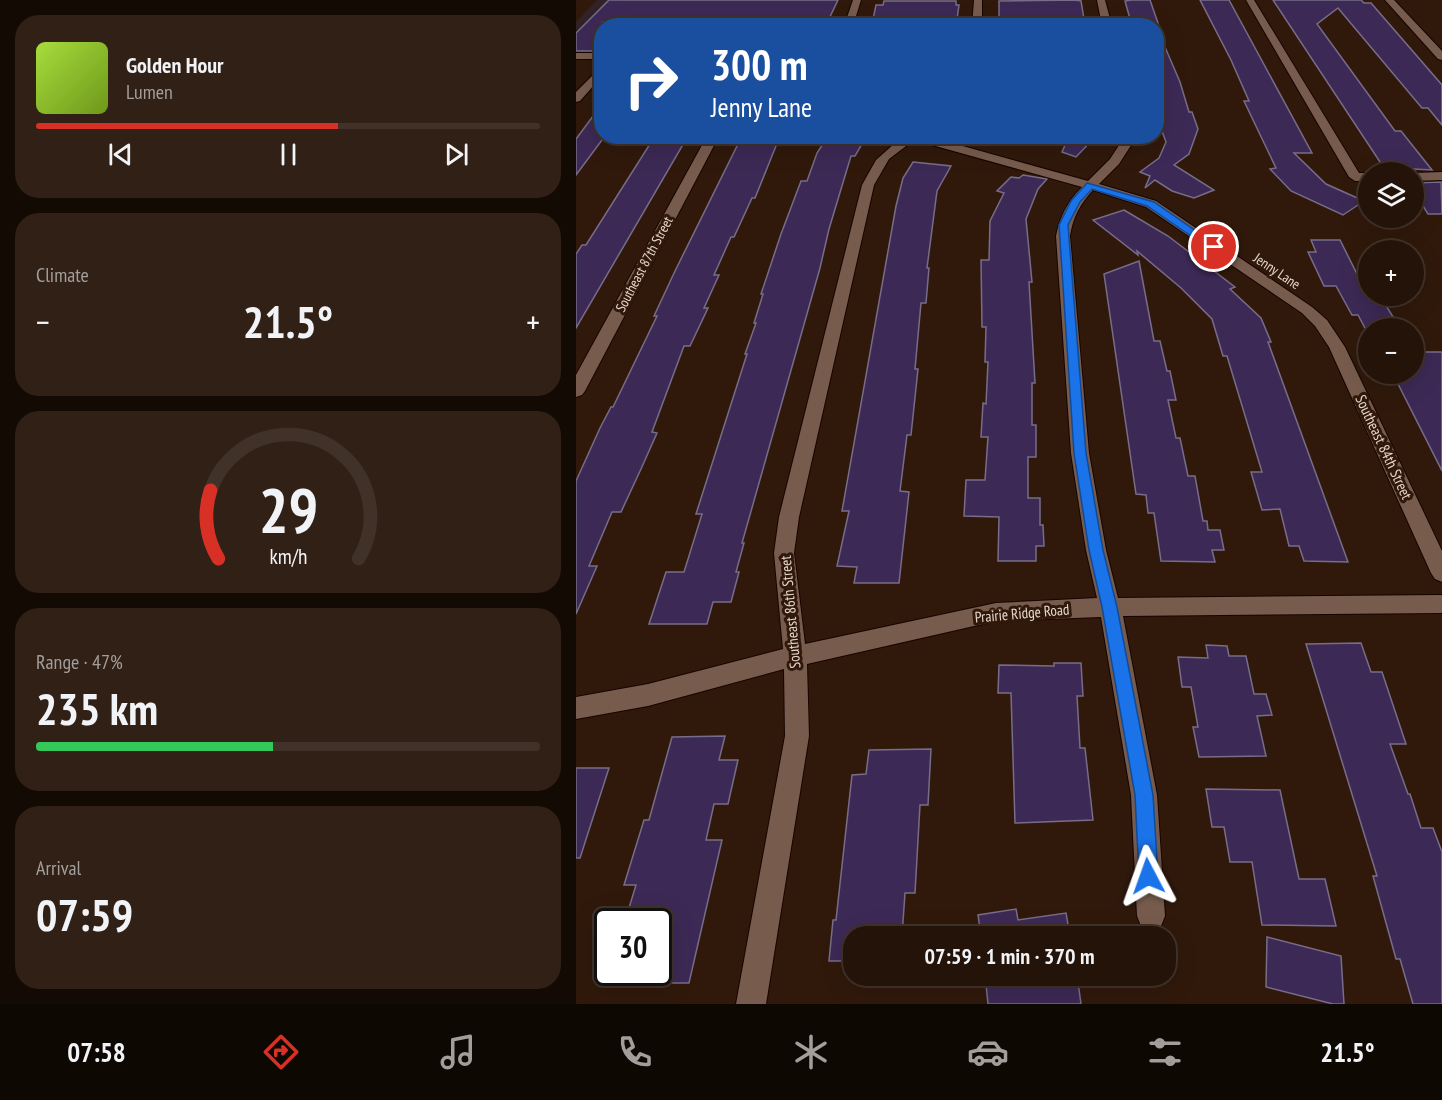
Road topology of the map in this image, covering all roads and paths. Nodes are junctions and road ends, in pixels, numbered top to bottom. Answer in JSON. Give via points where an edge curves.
{"nodes":[{"id":1,"x":857,"y":0,"type":"edge"},
{"id":2,"x":978,"y":0,"type":"edge"},
{"id":3,"x":1101,"y":0,"type":"edge"},
{"id":4,"x":1250,"y":0,"type":"edge"},
{"id":5,"x":1389,"y":0,"type":"edge"},
{"id":6,"x":851,"y":18,"type":"edge"},
{"id":7,"x":977,"y":18,"type":"edge"},
{"id":8,"x":1105,"y":18,"type":"edge"},
{"id":9,"x":1438,"y":48,"type":"edge"},
{"id":10,"x":576,"y":56,"type":"edge"},
{"id":11,"x":594,"y":56,"type":"edge"},
{"id":12,"x":1442,"y":57,"type":"edge"},
{"id":13,"x":594,"y":78,"type":"edge"},
{"id":14,"x":576,"y":99,"type":"edge"},
{"id":15,"x":709,"y":144,"type":"edge"},
{"id":16,"x":899,"y":144,"type":"edge"},
{"id":17,"x":941,"y":144,"type":"edge"},
{"id":18,"x":1127,"y":144,"type":"edge"},
{"id":19,"x":1358,"y":172,"type":"edge"},
{"id":20,"x":1442,"y":176,"type":"edge"},
{"id":21,"x":1424,"y":177,"type":"edge"},
{"id":22,"x":1090,"y":185,"type":"junction"},
{"id":23,"x":1322,"y":323,"type":"joint"},
{"id":24,"x":576,"y":391,"type":"edge"},
{"id":25,"x":1442,"y":573,"type":"edge"},
{"id":26,"x":1442,"y":604,"type":"edge"},
{"id":27,"x":1110,"y":607,"type":"junction"},
{"id":28,"x":795,"y":656,"type":"junction"},
{"id":29,"x":576,"y":708,"type":"edge"},
{"id":30,"x":1151,"y":916,"type":"dead end"},
{"id":31,"x":750,"y":1004,"type":"edge"}],
"edges":[{"from":1,"to":6,"type":"street"},
{"from":2,"to":7,"type":"street"},
{"from":3,"to":8,"type":"street"},
{"from":4,"to":19,"type":"street"},
{"from":5,"to":9,"type":"street"},
{"from":9,"to":12,"type":"street"},
{"from":10,"to":11,"type":"street"},
{"from":13,"to":14,"type":"street"},
{"from":15,"to":24,"type":"street","name":"Southeast 87th Street"},
{"from":16,"to":28,"type":"street","name":"Southeast 86th Street","via":[[888,151],[868,185],[789,517],[784,552]]},
{"from":17,"to":22,"type":"street","name":"Jenny Lane"},
{"from":18,"to":22,"type":"street"},
{"from":20,"to":21,"type":"street"},
{"from":22,"to":23,"type":"street","name":"Jenny Lane","via":[[1150,204]]},
{"from":22,"to":27,"type":"street","via":[[1066,217],[1063,236],[1080,453]]},
{"from":23,"to":25,"type":"street","name":"Southeast 84th Street","via":[[1337,347]]},
{"from":26,"to":27,"type":"street","name":"Prairie Ridge Road"},
{"from":27,"to":28,"type":"street","name":"Prairie Ridge Road","via":[[996,612]]},
{"from":27,"to":30,"type":"street","via":[[1144,795]]},
{"from":28,"to":29,"type":"street","name":"Prairie Ridge Road","via":[[648,695]]},
{"from":28,"to":31,"type":"street","name":"Southeast 86th Street","via":[[797,736]]}]}
